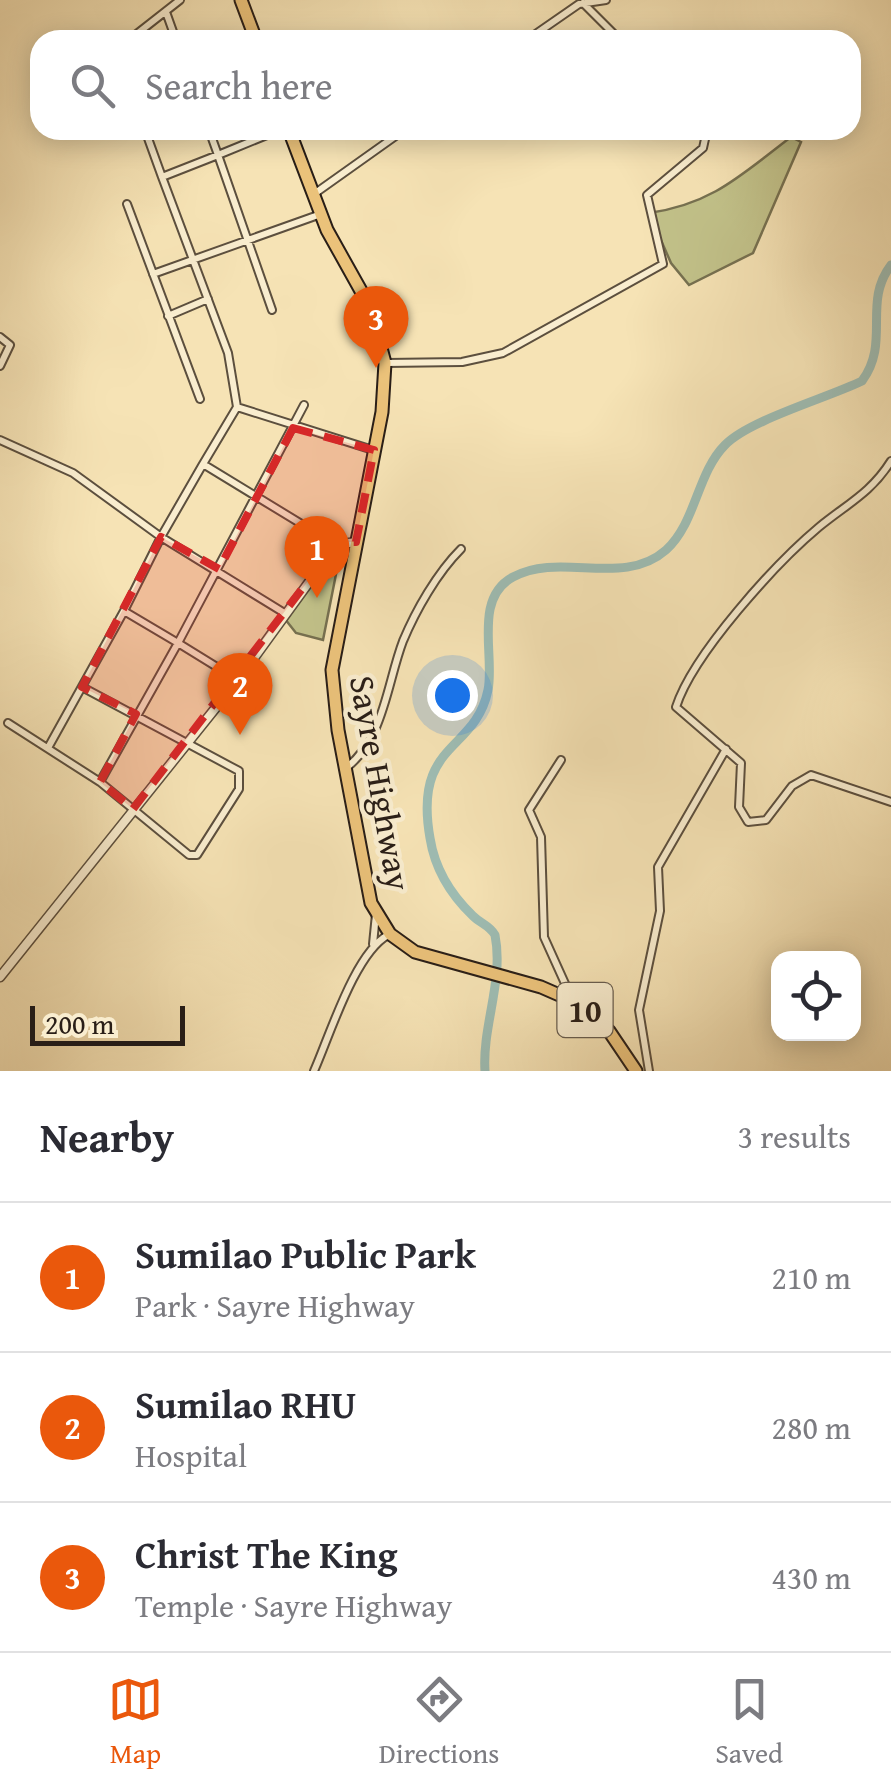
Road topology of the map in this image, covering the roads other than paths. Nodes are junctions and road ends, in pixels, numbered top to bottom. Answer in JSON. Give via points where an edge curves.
{"nodes":[{"id":1,"x":180,"y":0,"type":"edge"},
{"id":2,"x":241,"y":0,"type":"edge"},
{"id":3,"x":606,"y":0,"type":"edge"},
{"id":4,"x":580,"y":2,"type":"edge"},
{"id":5,"x":166,"y":12,"type":"junction"},
{"id":6,"x":142,"y":30,"type":"edge"},
{"id":7,"x":172,"y":30,"type":"edge"},
{"id":8,"x":252,"y":30,"type":"edge"},
{"id":9,"x":540,"y":30,"type":"edge"},
{"id":10,"x":609,"y":30,"type":"edge"},
{"id":11,"x":149,"y":140,"type":"edge"},
{"id":12,"x":213,"y":140,"type":"edge"},
{"id":13,"x":255,"y":140,"type":"edge"},
{"id":14,"x":293,"y":140,"type":"edge"},
{"id":15,"x":390,"y":140,"type":"edge"},
{"id":16,"x":705,"y":140,"type":"edge"},
{"id":17,"x":218,"y":155,"type":"junction"},
{"id":18,"x":162,"y":177,"type":"junction"},
{"id":19,"x":313,"y":194,"type":"junction"},
{"id":20,"x":127,"y":204,"type":"dead end"},
{"id":21,"x":321,"y":214,"type":"junction"},
{"id":22,"x":252,"y":241,"type":"junction"},
{"id":23,"x":195,"y":261,"type":"junction"},
{"id":24,"x":153,"y":274,"type":"junction"},
{"id":25,"x":208,"y":299,"type":"junction"},
{"id":26,"x":272,"y":310,"type":"dead end"},
{"id":27,"x":168,"y":316,"type":"junction"},
{"id":28,"x":0,"y":337,"type":"edge"},
{"id":29,"x":384,"y":363,"type":"junction"},
{"id":30,"x":0,"y":366,"type":"edge"},
{"id":31,"x":200,"y":399,"type":"dead end"},
{"id":32,"x":304,"y":404,"type":"dead end"},
{"id":33,"x":237,"y":407,"type":"junction"},
{"id":34,"x":293,"y":428,"type":"junction"},
{"id":35,"x":0,"y":440,"type":"edge"},
{"id":36,"x":374,"y":450,"type":"junction"},
{"id":37,"x":891,"y":461,"type":"edge"},
{"id":38,"x":203,"y":464,"type":"junction"},
{"id":39,"x":258,"y":496,"type":"junction"},
{"id":40,"x":161,"y":537,"type":"junction"},
{"id":41,"x":356,"y":542,"type":"junction"},
{"id":42,"x":336,"y":546,"type":"junction"},
{"id":43,"x":462,"y":549,"type":"dead end"},
{"id":44,"x":219,"y":569,"type":"junction"},
{"id":45,"x":124,"y":610,"type":"junction"},
{"id":46,"x":286,"y":614,"type":"junction"},
{"id":47,"x":178,"y":643,"type":"junction"},
{"id":48,"x":238,"y":680,"type":"junction"},
{"id":49,"x":82,"y":687,"type":"junction"},
{"id":50,"x":136,"y":714,"type":"junction"},
{"id":51,"x":8,"y":723,"type":"dead end"},
{"id":52,"x":187,"y":742,"type":"junction"},
{"id":53,"x":49,"y":746,"type":"junction"},
{"id":54,"x":726,"y":749,"type":"junction"},
{"id":55,"x":561,"y":760,"type":"dead end"},
{"id":56,"x":344,"y":769,"type":"junction"},
{"id":57,"x":100,"y":782,"type":"junction"},
{"id":58,"x":891,"y":802,"type":"edge"},
{"id":59,"x":133,"y":810,"type":"junction"},
{"id":60,"x":376,"y":913,"type":"junction"},
{"id":61,"x":390,"y":934,"type":"junction"},
{"id":62,"x":372,"y":944,"type":"junction"},
{"id":63,"x":0,"y":977,"type":"edge"},
{"id":64,"x":573,"y":1001,"type":"junction"},
{"id":65,"x":314,"y":1071,"type":"edge"},
{"id":66,"x":636,"y":1071,"type":"edge"},
{"id":67,"x":649,"y":1071,"type":"edge"}],
"edges":[{"from":1,"to":5,"type":"street"},
{"from":2,"to":8,"type":"highway"},
{"from":3,"to":4,"type":"street"},
{"from":4,"to":9,"type":"street"},
{"from":4,"to":10,"type":"street"},
{"from":5,"to":6,"type":"street"},
{"from":5,"to":7,"type":"street"},
{"from":11,"to":18,"type":"street"},
{"from":12,"to":17,"type":"street"},
{"from":13,"to":17,"type":"street"},
{"from":14,"to":19,"type":"highway","name":"Sayre Highway","number":"10"},
{"from":15,"to":19,"type":"street"},
{"from":16,"to":29,"type":"street","via":[[646,196],[663,264],[503,353],[462,362]]},
{"from":17,"to":18,"type":"street"},
{"from":17,"to":22,"type":"street"},
{"from":18,"to":23,"type":"street"},
{"from":19,"to":21,"type":"highway","name":"Sayre Highway","number":"10"},
{"from":20,"to":24,"type":"street"},
{"from":21,"to":22,"type":"street"},
{"from":21,"to":29,"type":"highway","name":"Sayre Highway","number":"10","via":[[370,308]]},
{"from":22,"to":23,"type":"street"},
{"from":22,"to":26,"type":"street"},
{"from":23,"to":24,"type":"street"},
{"from":23,"to":25,"type":"street"},
{"from":24,"to":27,"type":"street"},
{"from":25,"to":27,"type":"street"},
{"from":25,"to":33,"type":"street","via":[[234,372]]},
{"from":27,"to":31,"type":"street"},
{"from":28,"to":30,"type":"street","via":[[10,345]]},
{"from":29,"to":36,"type":"highway","name":"Sayre Highway","number":"10"},
{"from":32,"to":34,"type":"street"},
{"from":33,"to":34,"type":"street"},
{"from":33,"to":38,"type":"street"},
{"from":34,"to":36,"type":"street"},
{"from":34,"to":39,"type":"street"},
{"from":35,"to":40,"type":"street","via":[[73,473]]},
{"from":36,"to":41,"type":"highway","name":"Sayre Highway","number":"10"},
{"from":37,"to":54,"type":"street","via":[[866,496],[820,526],[773,571],[694,672],[677,710]]},
{"from":38,"to":39,"type":"street"},
{"from":38,"to":40,"type":"street"},
{"from":39,"to":42,"type":"street"},
{"from":39,"to":44,"type":"street"},
{"from":40,"to":44,"type":"street"},
{"from":40,"to":45,"type":"street"},
{"from":41,"to":42,"type":"street"},
{"from":41,"to":56,"type":"highway","name":"Sayre Highway","number":"10","via":[[332,665]]},
{"from":42,"to":46,"type":"street"},
{"from":43,"to":56,"type":"street","via":[[423,602],[370,737]]},
{"from":44,"to":46,"type":"street"},
{"from":44,"to":47,"type":"street"},
{"from":45,"to":47,"type":"street"},
{"from":45,"to":49,"type":"street"},
{"from":46,"to":48,"type":"street"},
{"from":47,"to":48,"type":"street"},
{"from":47,"to":50,"type":"street"},
{"from":48,"to":52,"type":"street"},
{"from":49,"to":50,"type":"street"},
{"from":49,"to":53,"type":"street"},
{"from":50,"to":52,"type":"street"},
{"from":50,"to":57,"type":"street"},
{"from":51,"to":53,"type":"street"},
{"from":52,"to":59,"type":"street"},
{"from":52,"to":59,"type":"street","via":[[242,778],[197,855]]},
{"from":53,"to":57,"type":"street"},
{"from":54,"to":58,"type":"street","via":[[741,763],[739,807],[753,824],[766,820],[792,786],[810,775]]},
{"from":54,"to":67,"type":"street","via":[[658,867],[660,911],[639,1010]]},
{"from":55,"to":64,"type":"street","via":[[529,810],[541,837],[544,936]]},
{"from":56,"to":60,"type":"highway","name":"Sayre Highway","number":"10"},
{"from":57,"to":59,"type":"street"},
{"from":59,"to":63,"type":"street"},
{"from":60,"to":61,"type":"highway","name":"Sayre Highway","number":"10"},
{"from":60,"to":62,"type":"street"},
{"from":61,"to":62,"type":"street"},
{"from":61,"to":64,"type":"highway","name":"Sayre Highway","number":"10","via":[[423,956]]},
{"from":62,"to":65,"type":"street"},
{"from":64,"to":66,"type":"highway","name":"Sayre Highway","number":"10","via":[[609,1031]]}]}
